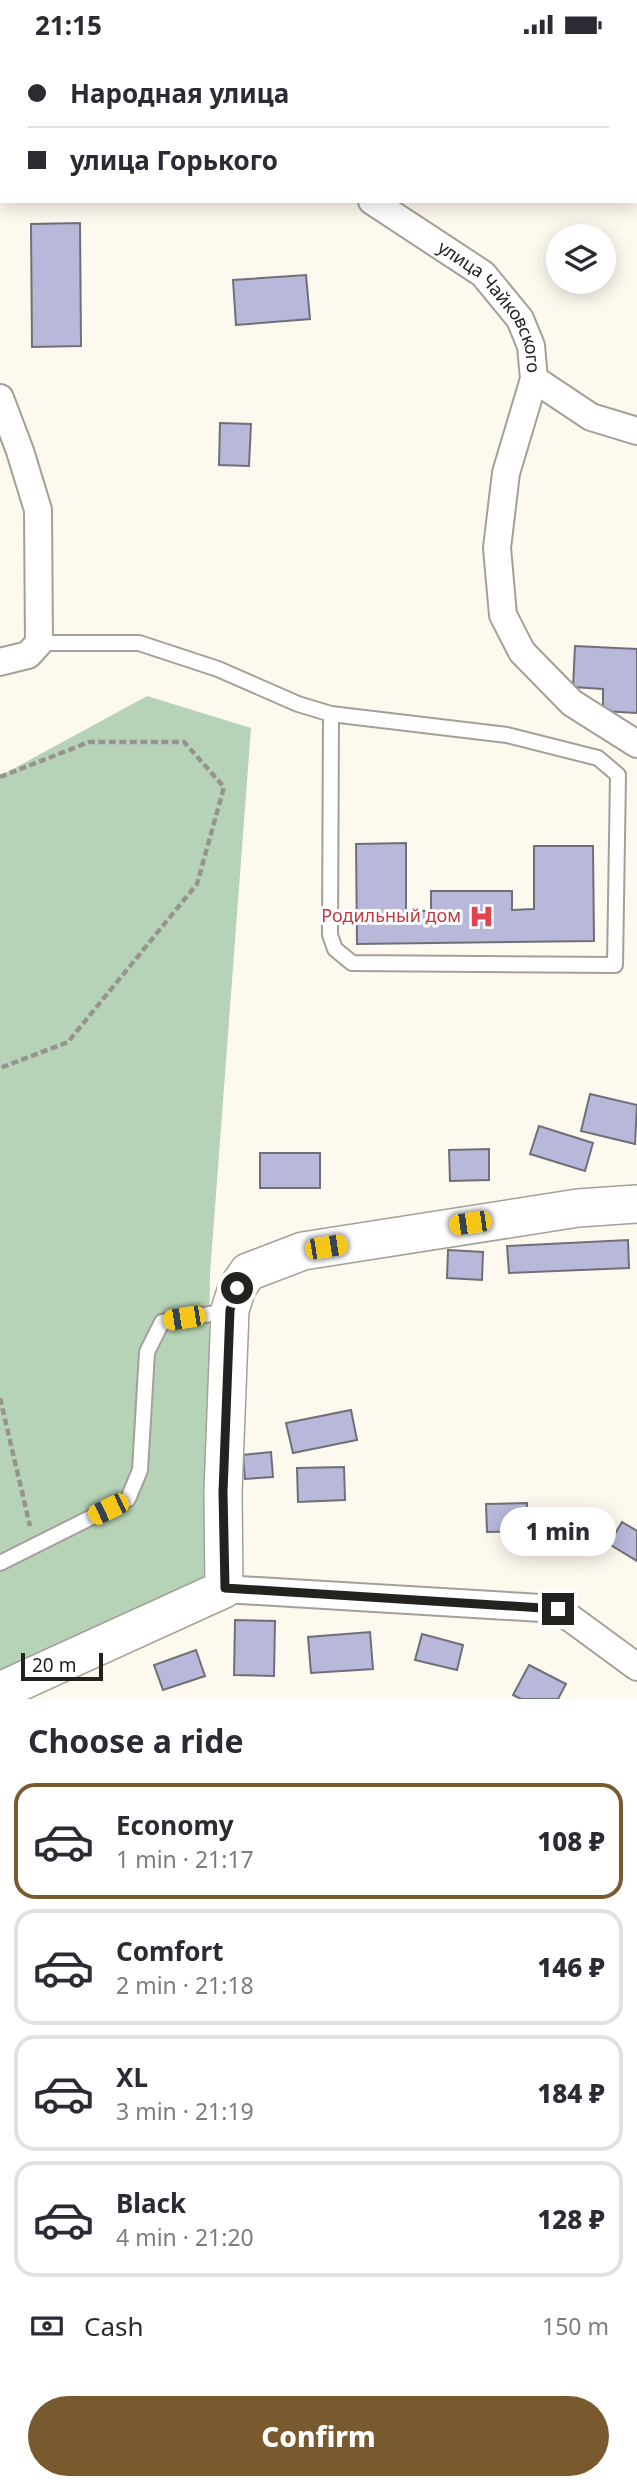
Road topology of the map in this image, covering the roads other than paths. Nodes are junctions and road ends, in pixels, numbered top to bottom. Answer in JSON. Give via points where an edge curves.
{"nodes":[{"id":1,"x":375,"y":203,"type":"edge"},
{"id":2,"x":534,"y":379,"type":"junction"},
{"id":3,"x":0,"y":398,"type":"edge"},
{"id":4,"x":637,"y":431,"type":"edge"},
{"id":5,"x":39,"y":643,"type":"junction"},
{"id":6,"x":0,"y":662,"type":"edge"},
{"id":7,"x":331,"y":714,"type":"junction"},
{"id":8,"x":637,"y":744,"type":"edge"},
{"id":9,"x":637,"y":1204,"type":"edge"},
{"id":10,"x":230,"y":1310,"type":"junction"},
{"id":11,"x":0,"y":1563,"type":"edge"},
{"id":12,"x":225,"y":1588,"type":"junction"},
{"id":13,"x":637,"y":1667,"type":"edge"},
{"id":14,"x":0,"y":1691,"type":"edge"}],
"edges":[{"from":1,"to":2,"type":"street","name":"улица Чайковского","via":[[483,274],[520,319],[531,346]]},
{"from":2,"to":4,"type":"street","name":"улица Чайковского","via":[[591,417]]},
{"from":2,"to":8,"type":"street","via":[[506,473],[497,548],[503,615],[522,652],[572,703]]},
{"from":3,"to":5,"type":"street","via":[[38,510]]},
{"from":5,"to":6,"type":"street","via":[[28,655]]},
{"from":5,"to":7,"type":"lane","via":[[139,643]]},
{"from":7,"to":7,"type":"lane","via":[[507,735],[598,758],[618,775],[615,965],[352,963],[335,949],[330,935]]},
{"from":9,"to":10,"type":"street","via":[[578,1208],[303,1251],[248,1272]]},
{"from":10,"to":11,"type":"lane","via":[[162,1322],[147,1352],[140,1470],[128,1499]]},
{"from":10,"to":12,"type":"street","via":[[223,1492]]},
{"from":12,"to":13,"type":"street","via":[[558,1609]]},
{"from":12,"to":14,"type":"street"}]}
